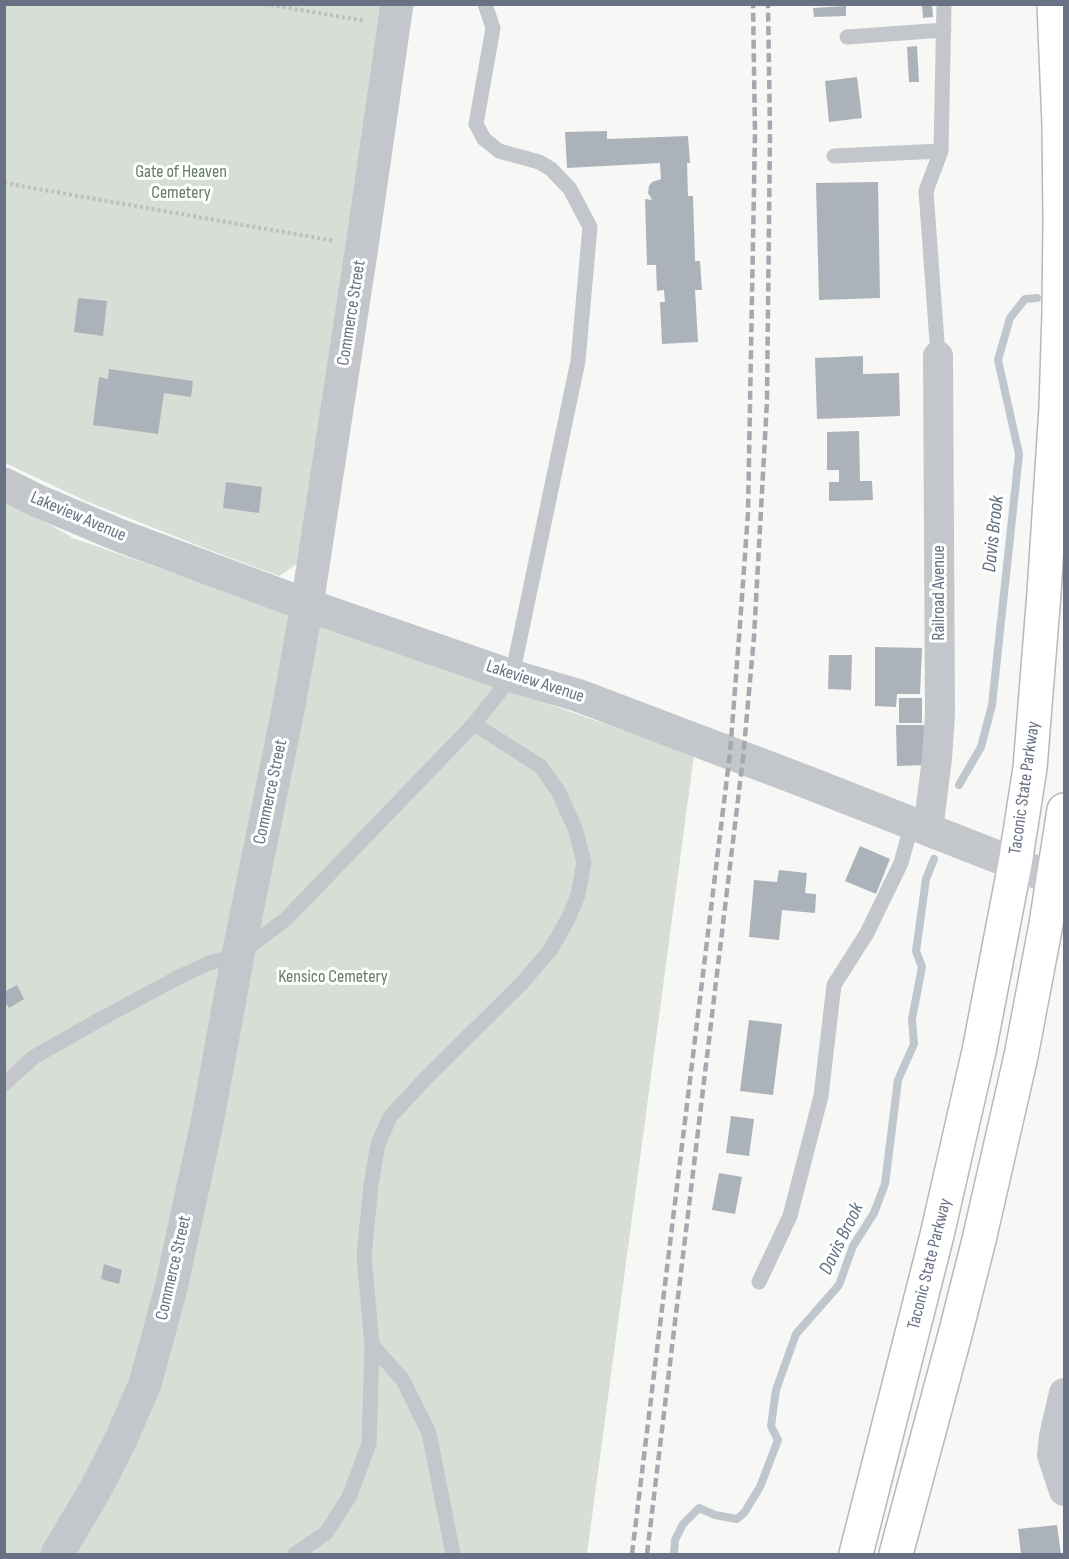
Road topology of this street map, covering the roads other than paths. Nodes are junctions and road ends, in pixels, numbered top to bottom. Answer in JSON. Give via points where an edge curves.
{"nodes":[{"id":1,"x":485,"y":4,"type":"edge"},
{"id":2,"x":945,"y":4,"type":"edge"},
{"id":3,"x":1054,"y":4,"type":"edge"},
{"id":4,"x":395,"y":16,"type":"edge"},
{"id":5,"x":944,"y":30,"type":"junction"},
{"id":6,"x":847,"y":37,"type":"dead end"},
{"id":7,"x":942,"y":151,"type":"junction"},
{"id":8,"x":834,"y":156,"type":"dead end"},
{"id":9,"x":938,"y":356,"type":"joint"},
{"id":10,"x":4,"y":484,"type":"edge"},
{"id":11,"x":307,"y":605,"type":"junction"},
{"id":12,"x":512,"y":676,"type":"junction"},
{"id":13,"x":474,"y":724,"type":"junction"},
{"id":14,"x":1065,"y":810,"type":"edge"},
{"id":15,"x":920,"y":826,"type":"junction"},
{"id":16,"x":1015,"y":864,"type":"junction"},
{"id":17,"x":1059,"y":881,"type":"edge"},
{"id":18,"x":238,"y":956,"type":"junction"},
{"id":19,"x":4,"y":1084,"type":"edge"},
{"id":20,"x":759,"y":1282,"type":"dead end"},
{"id":21,"x":372,"y":1345,"type":"junction"},
{"id":22,"x":1065,"y":1393,"type":"edge"},
{"id":23,"x":1065,"y":1491,"type":"edge"},
{"id":24,"x":57,"y":1554,"type":"edge"},
{"id":25,"x":296,"y":1554,"type":"edge"},
{"id":26,"x":453,"y":1554,"type":"edge"},
{"id":27,"x":856,"y":1554,"type":"edge"},
{"id":28,"x":896,"y":1554,"type":"edge"}],
"edges":[{"from":1,"to":12,"type":"lane","via":[[493,28],[476,124],[484,139],[499,151],[551,169],[570,189],[590,227],[578,361]]},
{"from":2,"to":5,"type":"lane"},
{"from":3,"to":16,"type":"highway","name":"Taconic State Parkway","via":[[1060,220],[1056,408],[1038,687]]},
{"from":4,"to":11,"type":"street","name":"Commerce Street"},
{"from":5,"to":6,"type":"lane"},
{"from":5,"to":7,"type":"lane"},
{"from":7,"to":8,"type":"lane"},
{"from":7,"to":9,"type":"lane","via":[[926,191]]},
{"from":9,"to":15,"type":"street","name":"Railroad Avenue","via":[[940,714],[937,758]]},
{"from":10,"to":11,"type":"street","name":"Lakeview Avenue","via":[[121,536]]},
{"from":11,"to":12,"type":"street","name":"Lakeview Avenue"},
{"from":11,"to":18,"type":"street","name":"Commerce Street"},
{"from":12,"to":13,"type":"lane"},
{"from":12,"to":15,"type":"street","name":"Lakeview Avenue","via":[[577,695]]},
{"from":13,"to":18,"type":"lane","via":[[286,919]]},
{"from":13,"to":21,"type":"lane","via":[[540,766],[558,791],[584,862],[578,895],[551,949],[390,1117],[378,1144],[364,1256]]},
{"from":14,"to":17,"type":"highway"},
{"from":15,"to":16,"type":"street","name":"Lakeview Avenue"},
{"from":15,"to":20,"type":"lane","via":[[867,933],[834,986],[821,1096],[790,1216]]},
{"from":16,"to":17,"type":"street","name":"Lakeview Avenue"},
{"from":16,"to":27,"type":"highway","name":"Taconic State Parkway","via":[[956,1155]]},
{"from":17,"to":28,"type":"highway","via":[[980,1240]]},
{"from":18,"to":19,"type":"lane","via":[[209,963],[99,1020],[34,1057]]},
{"from":18,"to":24,"type":"street","name":"Commerce Street","via":[[207,1123],[171,1288],[145,1384],[94,1492]]},
{"from":21,"to":25,"type":"lane","via":[[369,1444],[349,1497],[326,1533]]},
{"from":21,"to":26,"type":"lane","via":[[403,1380],[429,1433]]},
{"from":22,"to":23,"type":"street","via":[[1052,1455]]}]}
